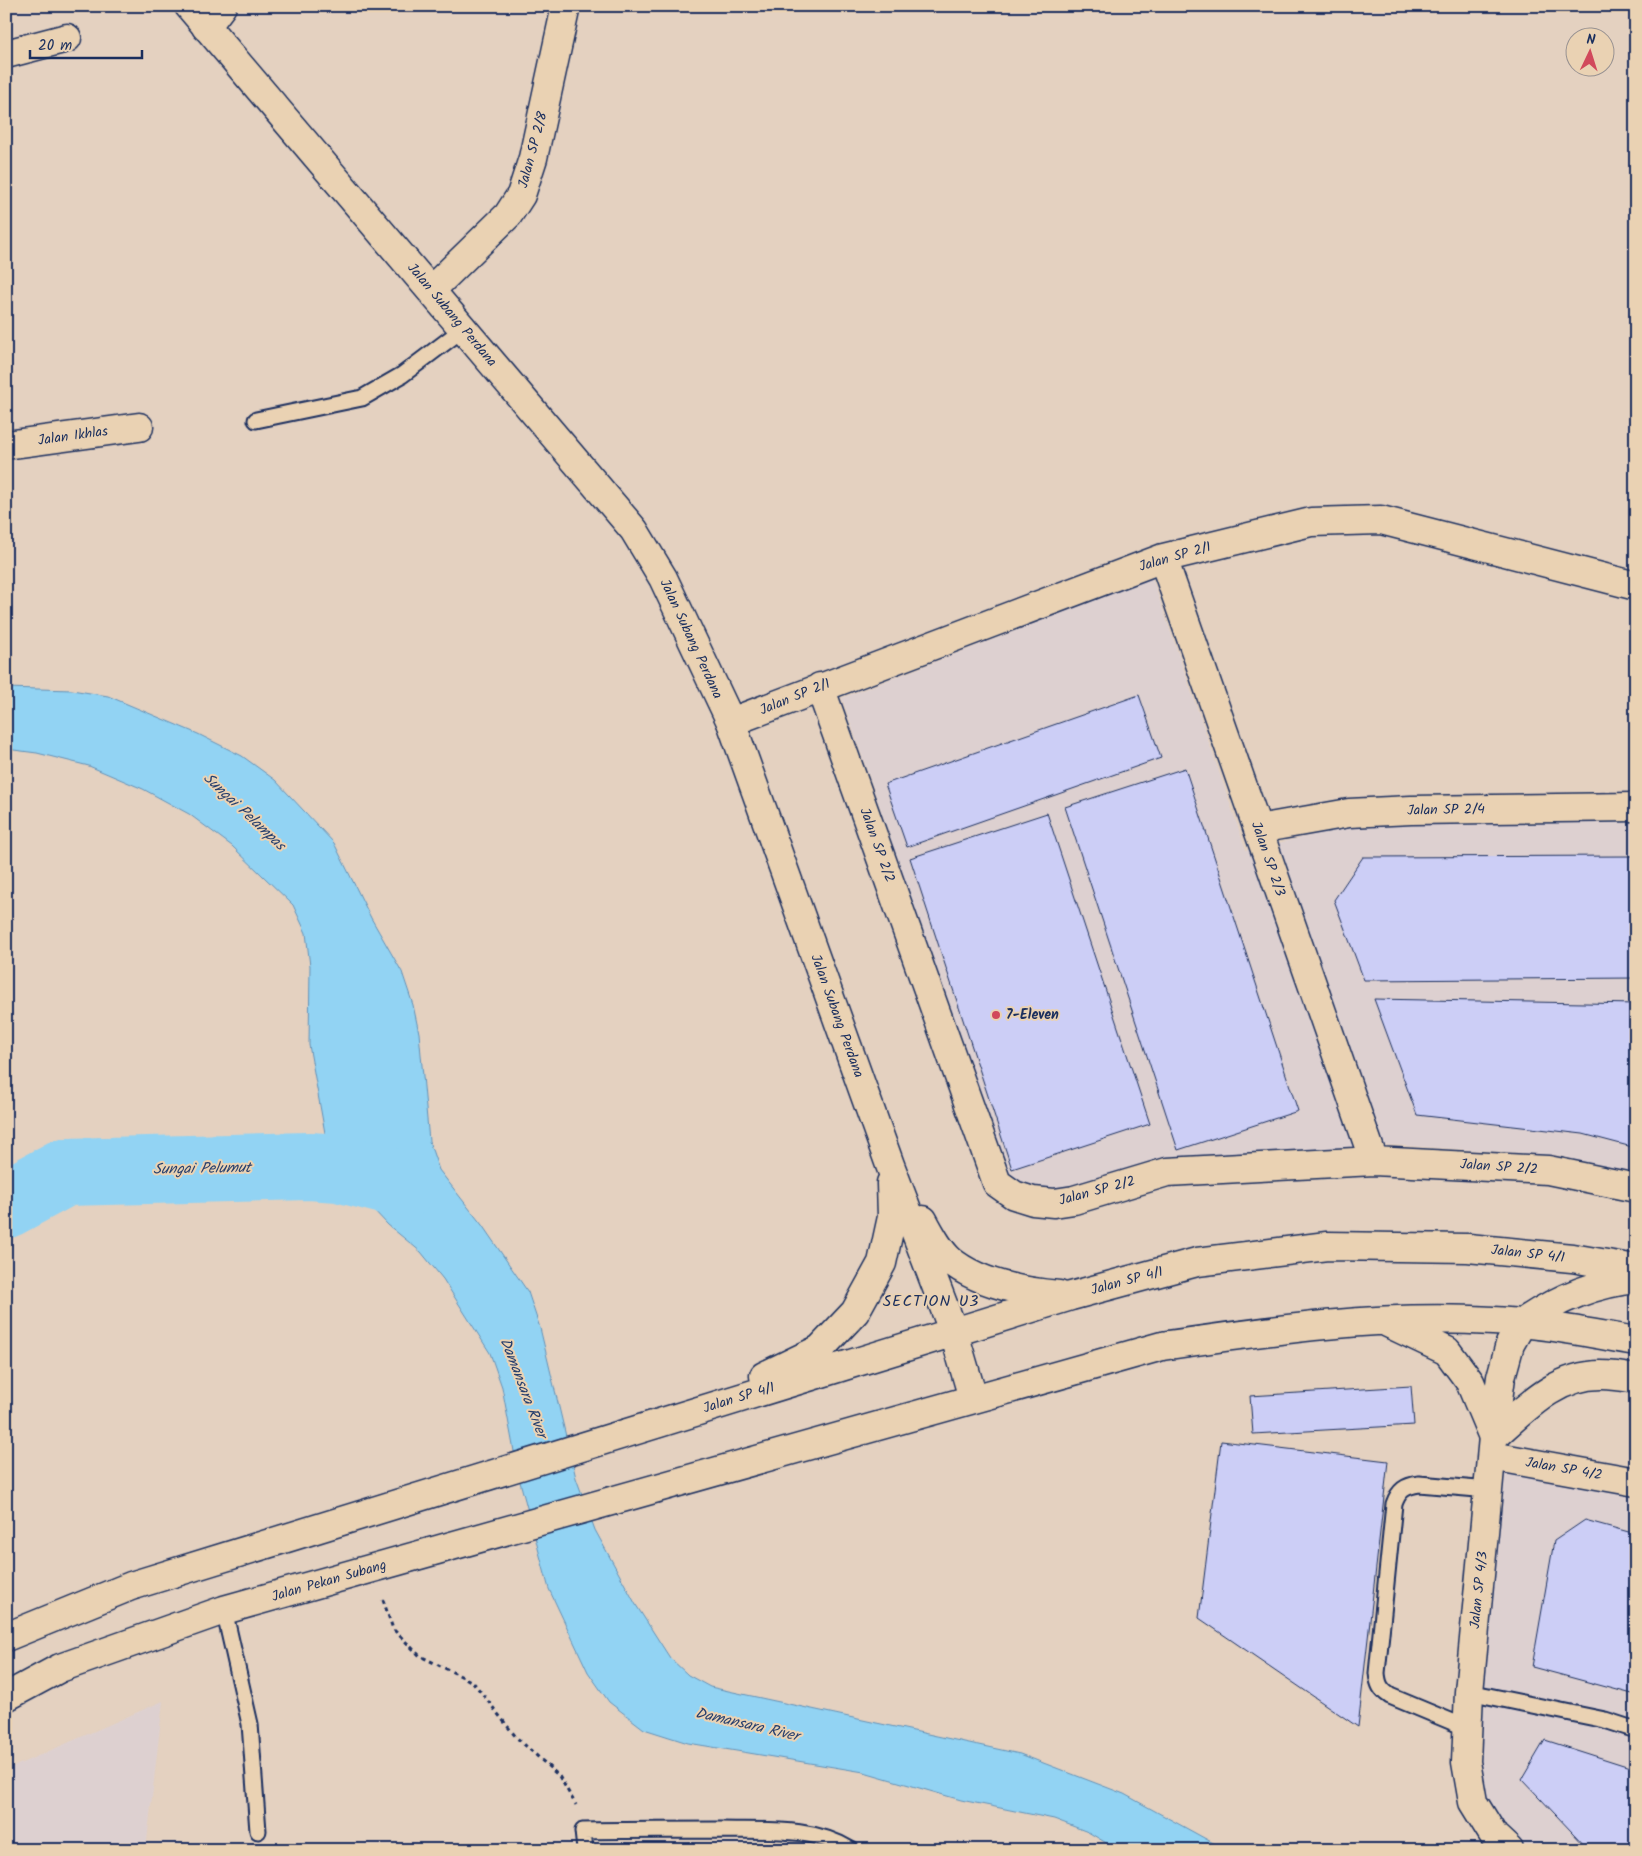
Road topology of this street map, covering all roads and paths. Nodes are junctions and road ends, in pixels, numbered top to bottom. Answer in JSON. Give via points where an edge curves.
{"nodes":[{"id":1,"x":566,"y":6,"type":"edge"},
{"id":2,"x":206,"y":13,"type":"edge"},
{"id":3,"x":67,"y":38,"type":"dead end"},
{"id":4,"x":6,"y":54,"type":"edge"},
{"id":5,"x":431,"y":290,"type":"junction"},
{"id":6,"x":463,"y":329,"type":"junction"},
{"id":7,"x":256,"y":420,"type":"dead end"},
{"id":8,"x":139,"y":427,"type":"dead end"},
{"id":9,"x":6,"y":445,"type":"edge"},
{"id":10,"x":1163,"y":558,"type":"junction"},
{"id":11,"x":1636,"y":586,"type":"edge"},
{"id":12,"x":820,"y":687,"type":"junction"},
{"id":13,"x":730,"y":722,"type":"junction"},
{"id":14,"x":1636,"y":807,"type":"edge"},
{"id":15,"x":1258,"y":829,"type":"junction"},
{"id":16,"x":1374,"y":1161,"type":"junction"},
{"id":17,"x":890,"y":1164,"type":"junction"},
{"id":18,"x":1636,"y":1188,"type":"edge"},
{"id":19,"x":1636,"y":1269,"type":"edge"},
{"id":20,"x":1636,"y":1279,"type":"edge"},
{"id":21,"x":1072,"y":1296,"type":"junction"},
{"id":22,"x":1382,"y":1320,"type":"junction"},
{"id":23,"x":1522,"y":1323,"type":"junction"},
{"id":24,"x":954,"y":1332,"type":"junction"},
{"id":25,"x":1636,"y":1341,"type":"edge"},
{"id":26,"x":1636,"y":1379,"type":"edge"},
{"id":27,"x":973,"y":1398,"type":"junction"},
{"id":28,"x":677,"y":1416,"type":"junction"},
{"id":29,"x":1492,"y":1446,"type":"junction"},
{"id":30,"x":1636,"y":1482,"type":"edge"},
{"id":31,"x":1489,"y":1490,"type":"junction"},
{"id":32,"x":372,"y":1569,"type":"junction"},
{"id":33,"x":224,"y":1610,"type":"junction"},
{"id":34,"x":6,"y":1637,"type":"edge"},
{"id":35,"x":1469,"y":1692,"type":"junction"},
{"id":36,"x":6,"y":1697,"type":"edge"},
{"id":37,"x":1467,"y":1728,"type":"junction"},
{"id":38,"x":1636,"y":1730,"type":"edge"},
{"id":39,"x":258,"y":1831,"type":"dead end"},
{"id":40,"x":583,"y":1831,"type":"junction"},
{"id":41,"x":585,"y":1850,"type":"edge"},
{"id":42,"x":851,"y":1850,"type":"edge"},
{"id":43,"x":1509,"y":1850,"type":"edge"}],
"edges":[{"from":1,"to":5,"type":"street","name":"Jalan SP 2/8","via":[[533,158],[521,194],[508,215]]},
{"from":2,"to":5,"type":"street","name":"Jalan Subang Perdana"},
{"from":3,"to":4,"type":"street"},
{"from":5,"to":6,"type":"street","name":"Jalan Subang Perdana"},
{"from":6,"to":7,"type":"lane","via":[[402,375],[362,398]]},
{"from":6,"to":13,"type":"street","name":"Jalan Subang Perdana","via":[[634,530],[663,578]]},
{"from":8,"to":9,"type":"street","name":"Jalan Ikhlas"},
{"from":10,"to":11,"type":"street","name":"Jalan SP 2/1","via":[[1311,522],[1381,520]]},
{"from":10,"to":12,"type":"street","name":"Jalan SP 2/1"},
{"from":10,"to":15,"type":"street","name":"Jalan SP 2/3"},
{"from":12,"to":13,"type":"street","name":"Jalan SP 2/1"},
{"from":12,"to":16,"type":"street","name":"Jalan SP 2/2","via":[[998,1183],[1014,1195],[1054,1203],[1167,1172]]},
{"from":13,"to":17,"type":"street","name":"Jalan Subang Perdana"},
{"from":14,"to":15,"type":"street","name":"Jalan SP 2/4","via":[[1349,813]]},
{"from":15,"to":16,"type":"street","name":"Jalan SP 2/3"},
{"from":16,"to":18,"type":"street","name":"Jalan SP 2/2","via":[[1548,1170]]},
{"from":17,"to":21,"type":"street","via":[[953,1264],[986,1280],[1026,1292]]},
{"from":17,"to":24,"type":"street","name":"Jalan Subang Perdana"},
{"from":17,"to":28,"type":"street","via":[[892,1217],[882,1263],[855,1312],[820,1350]]},
{"from":19,"to":21,"type":"street","name":"Jalan SP 4/1","via":[[1572,1258],[1468,1248],[1327,1246],[1197,1262]]},
{"from":20,"to":23,"type":"street","via":[[1578,1292],[1550,1304]]},
{"from":21,"to":24,"type":"street","name":"Jalan SP 4/1"},
{"from":22,"to":23,"type":"street"},
{"from":22,"to":27,"type":"street","via":[[1302,1326],[1162,1346]]},
{"from":22,"to":29,"type":"street","via":[[1447,1351],[1470,1382]]},
{"from":23,"to":25,"type":"street"},
{"from":23,"to":29,"type":"street","name":"Jalan SP 4/3","via":[[1510,1344],[1501,1377]]},
{"from":24,"to":27,"type":"street","name":"Jalan Subang Perdana"},
{"from":24,"to":28,"type":"street","name":"Jalan SP 4/1"},
{"from":26,"to":29,"type":"street","via":[[1601,1375],[1566,1381],[1539,1397]]},
{"from":27,"to":32,"type":"street","name":"Jalan Pekan Subang"},
{"from":28,"to":34,"type":"street","name":"Jalan SP 4/1","via":[[131,1586]]},
{"from":29,"to":30,"type":"street","name":"Jalan SP 4/2"},
{"from":29,"to":31,"type":"street","name":"Jalan SP 4/3"},
{"from":31,"to":35,"type":"street","name":"Jalan SP 4/3"},
{"from":31,"to":37,"type":"lane","via":[[1419,1484],[1398,1493],[1394,1504],[1377,1674],[1383,1691],[1390,1696]]},
{"from":32,"to":33,"type":"street","name":"Jalan Pekan Subang"},
{"from":32,"to":40,"type":"path","via":[[393,1629],[420,1656],[473,1682],[516,1737],[559,1776],[581,1814]]},
{"from":33,"to":36,"type":"street","name":"Jalan Pekan Subang","via":[[60,1668]]},
{"from":33,"to":39,"type":"lane","via":[[250,1724]]},
{"from":35,"to":37,"type":"street","name":"Jalan SP 4/3"},
{"from":35,"to":38,"type":"lane","via":[[1606,1720]]},
{"from":37,"to":43,"type":"street","name":"Jalan SP 4/3","via":[[1466,1762],[1472,1802],[1494,1836]]},
{"from":40,"to":41,"type":"lane"},
{"from":40,"to":42,"type":"lane","via":[[791,1832],[831,1840]]}]}
